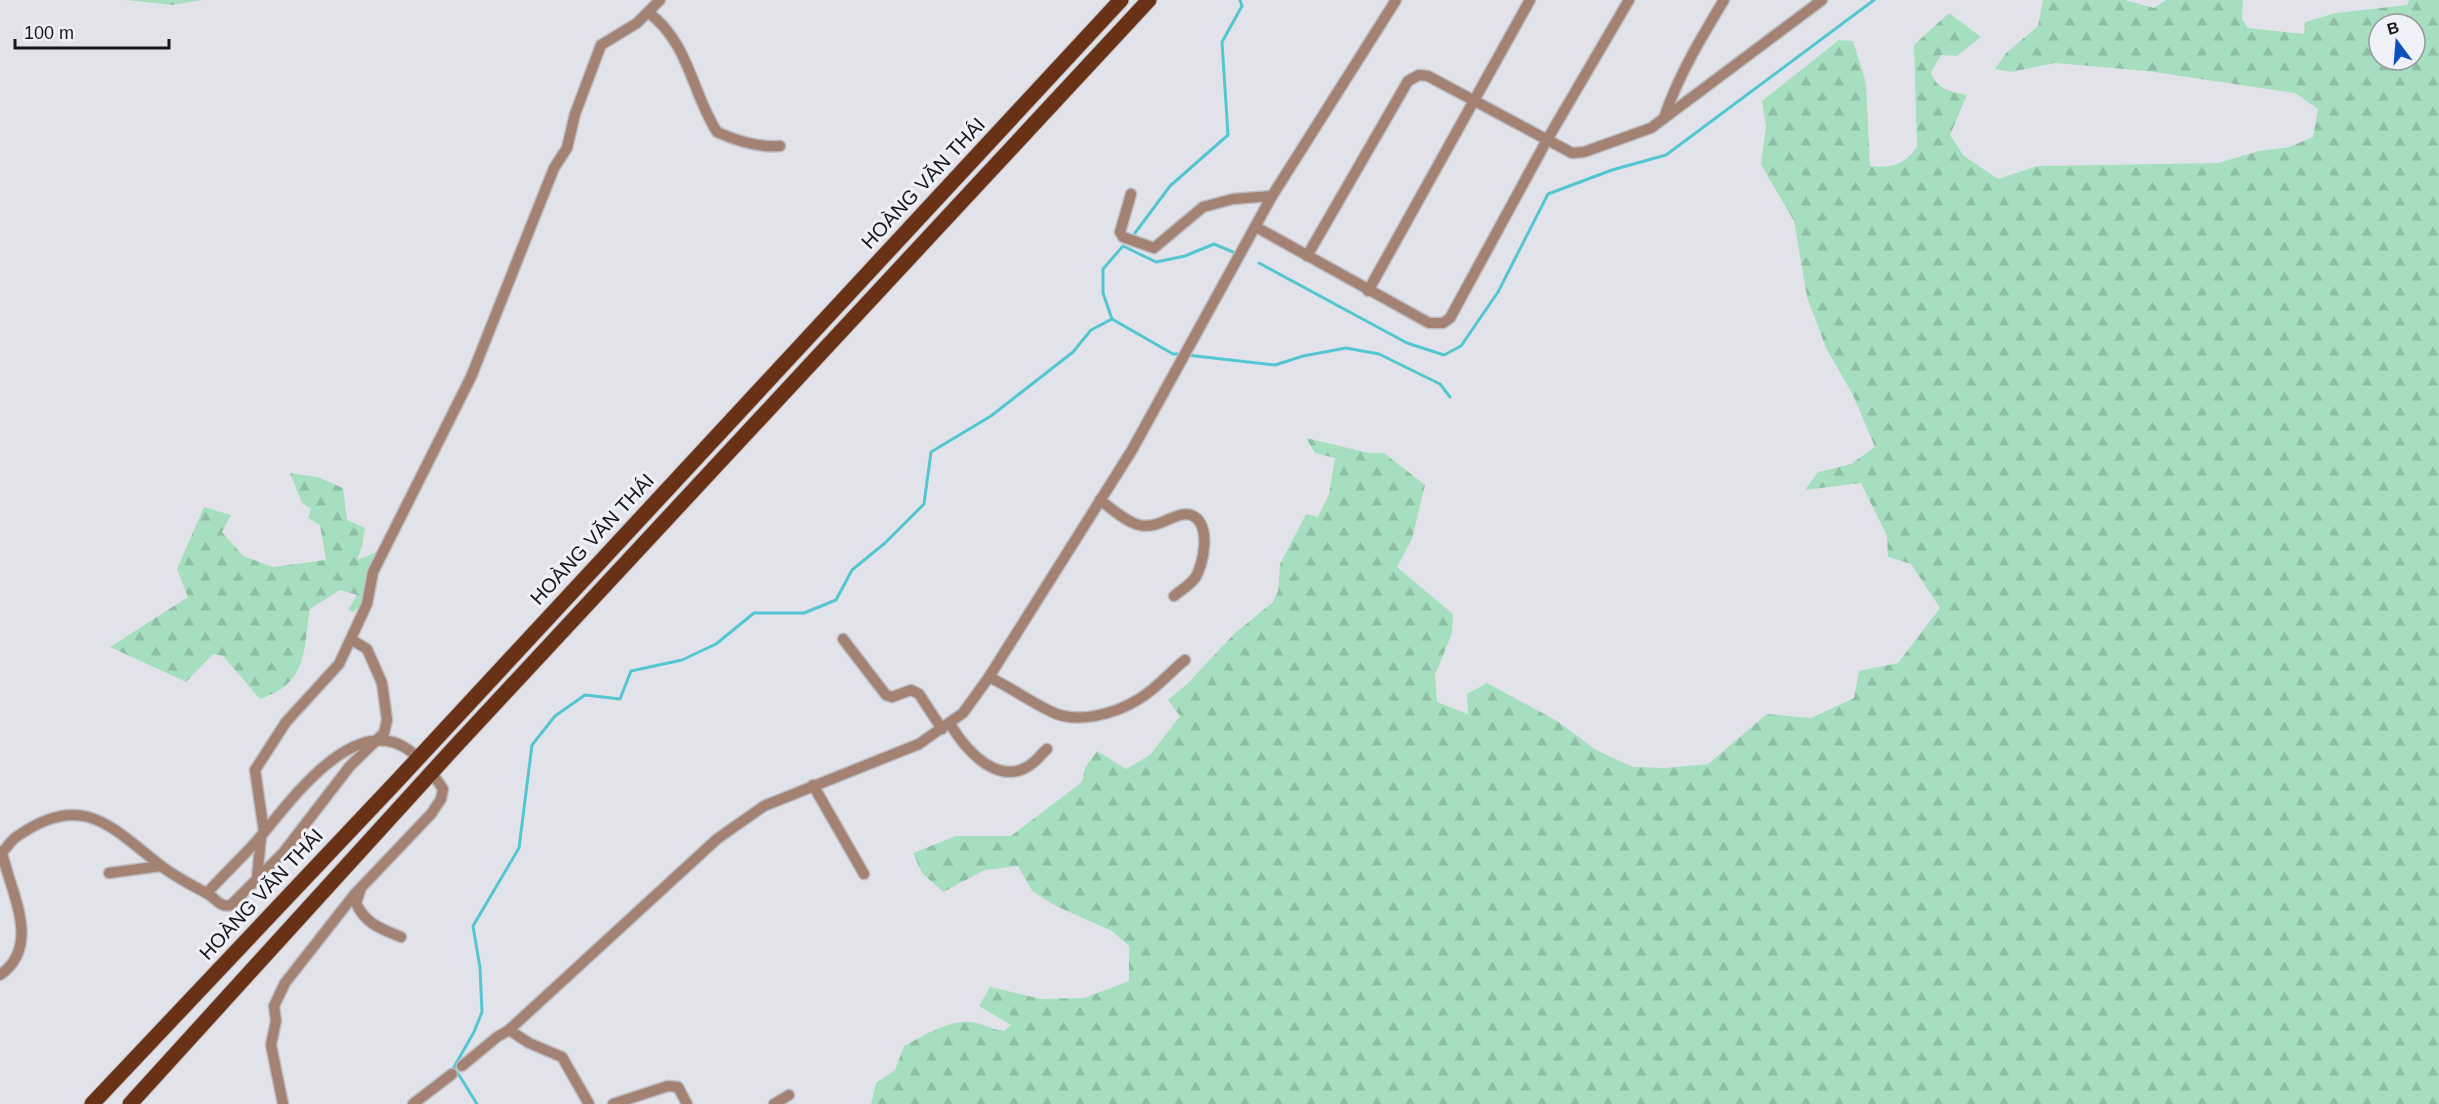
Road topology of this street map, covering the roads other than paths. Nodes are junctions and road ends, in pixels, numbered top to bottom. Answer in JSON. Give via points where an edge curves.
{"nodes":[{"id":1,"x":660,"y":0,"type":"edge"},
{"id":2,"x":1122,"y":0,"type":"edge"},
{"id":3,"x":1149,"y":0,"type":"edge"},
{"id":4,"x":1396,"y":0,"type":"edge"},
{"id":5,"x":1530,"y":0,"type":"edge"},
{"id":6,"x":1629,"y":0,"type":"edge"},
{"id":7,"x":1724,"y":0,"type":"edge"},
{"id":8,"x":1822,"y":0,"type":"edge"},
{"id":9,"x":649,"y":13,"type":"junction"},
{"id":10,"x":1474,"y":100,"type":"junction"},
{"id":11,"x":1664,"y":118,"type":"junction"},
{"id":12,"x":1548,"y":140,"type":"junction"},
{"id":13,"x":780,"y":146,"type":"dead end"},
{"id":14,"x":1131,"y":194,"type":"dead end"},
{"id":15,"x":1272,"y":196,"type":"junction"},
{"id":16,"x":1256,"y":226,"type":"junction"},
{"id":17,"x":1307,"y":256,"type":"junction"},
{"id":18,"x":1368,"y":291,"type":"junction"},
{"id":19,"x":1100,"y":500,"type":"junction"},
{"id":20,"x":1174,"y":596,"type":"dead end"},
{"id":21,"x":843,"y":639,"type":"dead end"},
{"id":22,"x":352,"y":640,"type":"junction"},
{"id":23,"x":1185,"y":660,"type":"dead end"},
{"id":24,"x":989,"y":676,"type":"junction"},
{"id":25,"x":946,"y":726,"type":"junction"},
{"id":26,"x":375,"y":739,"type":"junction"},
{"id":27,"x":1047,"y":749,"type":"dead end"},
{"id":28,"x":417,"y":757,"type":"junction"},
{"id":29,"x":432,"y":773,"type":"junction"},
{"id":30,"x":813,"y":785,"type":"junction"},
{"id":31,"x":262,"y":834,"type":"junction"},
{"id":32,"x":1,"y":854,"type":"edge"},
{"id":33,"x":161,"y":866,"type":"junction"},
{"id":34,"x":109,"y":873,"type":"dead end"},
{"id":35,"x":864,"y":874,"type":"dead end"},
{"id":36,"x":370,"y":876,"type":"junction"},
{"id":37,"x":257,"y":878,"type":"junction"},
{"id":38,"x":207,"y":894,"type":"junction"},
{"id":39,"x":401,"y":937,"type":"dead end"},
{"id":40,"x":0,"y":975,"type":"edge"},
{"id":41,"x":509,"y":1030,"type":"junction"},
{"id":42,"x":462,"y":1066,"type":"dead end"},
{"id":43,"x":452,"y":1074,"type":"dead end"},
{"id":44,"x":789,"y":1095,"type":"dead end"},
{"id":45,"x":92,"y":1104,"type":"edge"},
{"id":46,"x":130,"y":1104,"type":"edge"},
{"id":47,"x":283,"y":1104,"type":"edge"},
{"id":48,"x":413,"y":1104,"type":"edge"},
{"id":49,"x":589,"y":1104,"type":"edge"},
{"id":50,"x":613,"y":1104,"type":"edge"},
{"id":51,"x":687,"y":1104,"type":"edge"},
{"id":52,"x":774,"y":1104,"type":"edge"}],
"edges":[{"from":1,"to":9,"type":"street"},
{"from":2,"to":28,"type":"main road","name":"HOÀNG VĂN THÁI"},
{"from":3,"to":29,"type":"main road","name":"HOÀNG VĂN THÁI"},
{"from":4,"to":15,"type":"street"},
{"from":5,"to":10,"type":"street"},
{"from":6,"to":12,"type":"street"},
{"from":7,"to":11,"type":"street","via":[[1692,54]]},
{"from":8,"to":11,"type":"street"},
{"from":9,"to":13,"type":"street","via":[[663,24],[681,51],[717,132],[744,143]]},
{"from":9,"to":22,"type":"street","via":[[601,45],[575,114],[567,148],[554,168],[471,377],[373,572],[367,604]]},
{"from":10,"to":12,"type":"street"},
{"from":10,"to":17,"type":"street","via":[[1428,76],[1419,75],[1408,81]]},
{"from":10,"to":18,"type":"street"},
{"from":11,"to":12,"type":"street","via":[[1651,128],[1584,152],[1572,153]]},
{"from":12,"to":18,"type":"street","via":[[1450,318],[1443,323],[1429,323]]},
{"from":14,"to":15,"type":"street","via":[[1120,231],[1123,237],[1154,248],[1203,207],[1233,199]]},
{"from":15,"to":16,"type":"street"},
{"from":16,"to":17,"type":"street"},
{"from":16,"to":19,"type":"street","via":[[1132,450]]},
{"from":17,"to":18,"type":"street"},
{"from":19,"to":20,"type":"street","via":[[1137,525],[1159,526],[1176,516],[1191,515],[1200,522],[1203,546],[1195,579]]},
{"from":19,"to":24,"type":"street"},
{"from":21,"to":25,"type":"street","via":[[886,695],[892,697],[911,690],[919,694]]},
{"from":22,"to":26,"type":"street","via":[[367,649],[382,683],[387,720],[384,733]]},
{"from":22,"to":31,"type":"street","via":[[334,672],[286,722],[255,770]]},
{"from":23,"to":24,"type":"street","via":[[1141,698],[1090,717],[1065,717],[1050,711]]},
{"from":24,"to":25,"type":"street","via":[[963,712]]},
{"from":25,"to":27,"type":"street","via":[[1000,773],[1019,771]]},
{"from":25,"to":30,"type":"street","via":[[919,744]]},
{"from":26,"to":28,"type":"street","via":[[400,744]]},
{"from":26,"to":31,"type":"street","via":[[348,750],[310,777]]},
{"from":26,"to":37,"type":"street","via":[[283,853]]},
{"from":28,"to":29,"type":"main road"},
{"from":28,"to":45,"type":"main road","name":"HOÀNG VĂN THÁI"},
{"from":29,"to":36,"type":"street","via":[[443,789],[441,800]]},
{"from":29,"to":46,"type":"main road","name":"HOÀNG VĂN THÁI"},
{"from":30,"to":35,"type":"street"},
{"from":30,"to":41,"type":"street","via":[[764,806],[717,839]]},
{"from":31,"to":37,"type":"street"},
{"from":31,"to":38,"type":"street"},
{"from":32,"to":33,"type":"street","via":[[18,835],[43,821],[94,817],[119,830]]},
{"from":32,"to":40,"type":"street","via":[[22,935],[20,956]]},
{"from":33,"to":34,"type":"street"},
{"from":33,"to":38,"type":"street"},
{"from":36,"to":39,"type":"street","via":[[356,903],[360,913],[370,923]]},
{"from":36,"to":47,"type":"street","via":[[285,983],[274,1006],[276,1021],[271,1045]]},
{"from":37,"to":38,"type":"street","via":[[231,905],[221,904]]},
{"from":41,"to":42,"type":"street"},
{"from":41,"to":49,"type":"street","via":[[562,1057]]},
{"from":43,"to":48,"type":"street"},
{"from":44,"to":52,"type":"street"},
{"from":50,"to":51,"type":"street","via":[[668,1086],[678,1087]]}]}
